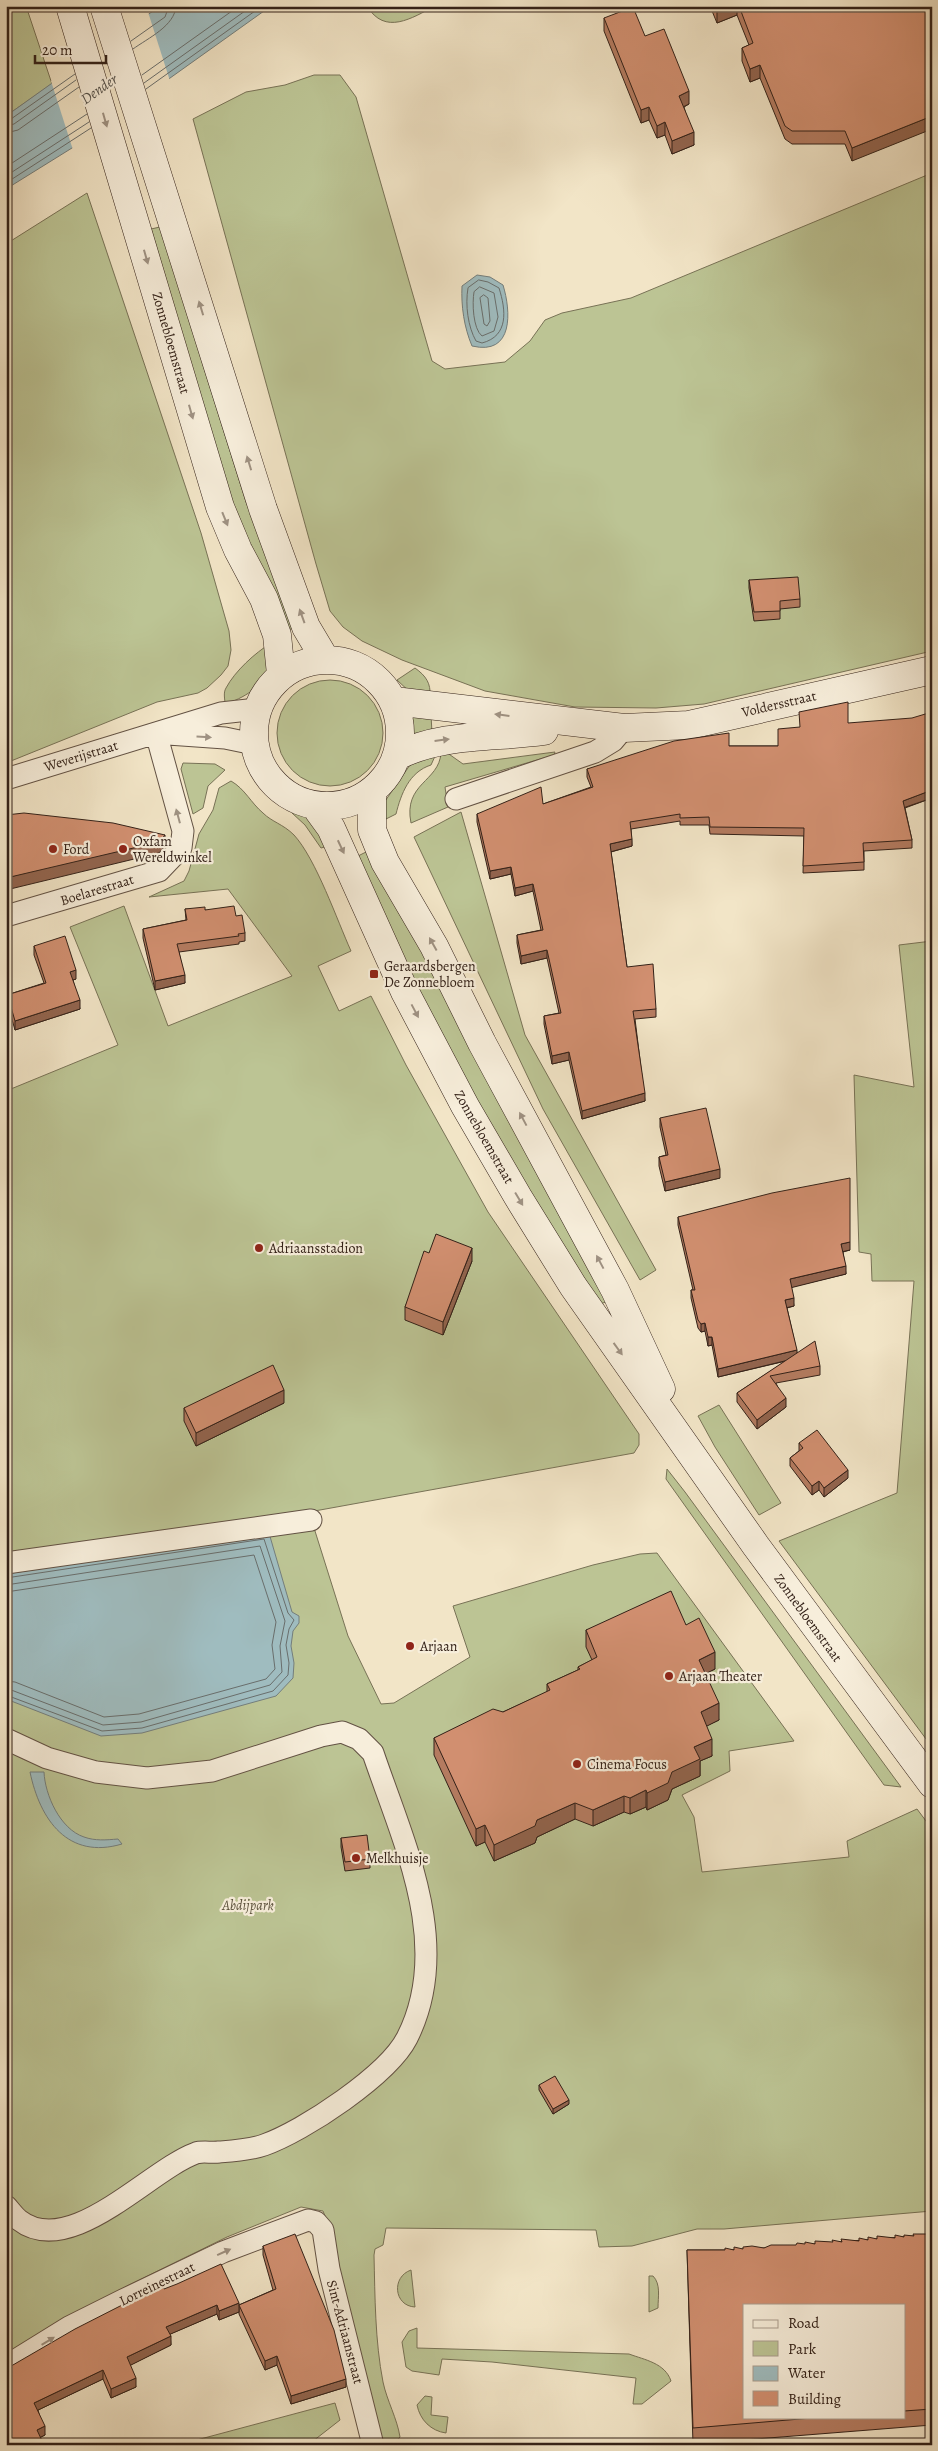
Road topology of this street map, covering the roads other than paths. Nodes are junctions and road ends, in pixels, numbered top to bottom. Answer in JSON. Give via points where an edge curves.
{"nodes":[{"id":1,"x":70,"y":6,"type":"edge"},
{"id":2,"x":104,"y":6,"type":"edge"},
{"id":3,"x":325,"y":659,"type":"junction"},
{"id":4,"x":932,"y":670,"type":"edge"},
{"id":5,"x":281,"y":674,"type":"junction"},
{"id":6,"x":394,"y":701,"type":"junction"},
{"id":7,"x":257,"y":709,"type":"junction"},
{"id":8,"x":585,"y":725,"type":"junction"},
{"id":9,"x":624,"y":728,"type":"junction"},
{"id":10,"x":156,"y":733,"type":"junction"},
{"id":11,"x":254,"y":744,"type":"junction"},
{"id":12,"x":397,"y":756,"type":"junction"},
{"id":13,"x":6,"y":779,"type":"edge"},
{"id":14,"x":372,"y":791,"type":"junction"},
{"id":15,"x":456,"y":799,"type":"dead end"},
{"id":16,"x":315,"y":806,"type":"junction"},
{"id":17,"x":6,"y":916,"type":"edge"},
{"id":18,"x":617,"y":1294,"type":"junction"},
{"id":19,"x":585,"y":1304,"type":"junction"},
{"id":20,"x":689,"y":1448,"type":"junction"},
{"id":21,"x":311,"y":1520,"type":"dead end"},
{"id":22,"x":6,"y":1563,"type":"edge"},
{"id":23,"x":6,"y":1739,"type":"edge"},
{"id":24,"x":932,"y":1784,"type":"edge"},
{"id":25,"x":6,"y":2206,"type":"edge"},
{"id":26,"x":316,"y":2222,"type":"joint"},
{"id":27,"x":6,"y":2366,"type":"edge"},
{"id":28,"x":373,"y":2445,"type":"edge"}],
"edges":[{"from":1,"to":5,"type":"main road","name":"Zonnebloemstraat","one_way":true,"via":[[220,507],[264,599],[277,635]]},
{"from":3,"to":2,"type":"main road","one_way":true,"via":[[306,627],[263,510]]},
{"from":3,"to":5,"type":"main road","via":[[306,662]]},
{"from":3,"to":6,"type":"main road","via":[[347,662],[367,671]]},
{"from":4,"to":9,"type":"main road","name":"Voldersstraat","via":[[689,725]]},
{"from":5,"to":7,"type":"main road","via":[[262,696]]},
{"from":8,"to":6,"type":"main road","name":"Voldersstraat","one_way":true},
{"from":6,"to":12,"type":"main road","via":[[400,736]]},
{"from":7,"to":10,"type":"street","name":"Weverijstraat","via":[[221,713]]},
{"from":7,"to":11,"type":"main road","via":[[253,725]]},
{"from":8,"to":9,"type":"main road","name":"Voldersstraat"},
{"from":12,"to":8,"type":"main road","name":"Voldersstraat","one_way":true,"via":[[436,741]]},
{"from":9,"to":15,"type":"street","via":[[613,741],[595,752]]},
{"from":10,"to":11,"type":"street","name":"Weverijstraat","one_way":true,"via":[[225,738]]},
{"from":10,"to":13,"type":"street","name":"Weverijstraat"},
{"from":17,"to":10,"type":"street","name":"Boelarestraat","one_way":true,"via":[[159,871],[181,848],[182,831]]},
{"from":11,"to":16,"type":"main road","via":[[266,775],[283,792]]},
{"from":12,"to":14,"type":"main road"},
{"from":14,"to":16,"type":"main road","via":[[354,802],[339,806]]},
{"from":18,"to":14,"type":"main road","name":"Zonnebloemstraat","one_way":true,"via":[[482,1043],[434,946],[385,862],[372,830]]},
{"from":16,"to":19,"type":"main road","name":"Zonnebloemstraat","one_way":true,"via":[[331,828],[405,992],[465,1106]]},
{"from":18,"to":19,"type":"main road","via":[[617,1309],[603,1318]]},
{"from":18,"to":20,"type":"main road","name":"Zonnebloemstraat"},
{"from":19,"to":20,"type":"main road","name":"Zonnebloemstraat","one_way":true},
{"from":20,"to":24,"type":"main road","name":"Zonnebloemstraat","via":[[756,1546]]},
{"from":21,"to":22,"type":"street"},
{"from":23,"to":25,"type":"street","via":[[47,1758],[96,1772],[147,1778],[212,1771],[342,1732],[359,1739],[373,1753],[420,1894],[427,1960],[424,1986],[407,2039],[390,2062],[369,2081],[298,2128],[264,2145],[225,2152],[197,2152],[73,2228],[35,2228],[19,2220]]},
{"from":27,"to":26,"type":"street","name":"Lorreinestraat","one_way":true,"via":[[69,2327],[223,2252],[300,2221]]},
{"from":26,"to":28,"type":"street","name":"Sint-Adriaanstraat","via":[[323,2230],[329,2269]]}]}
